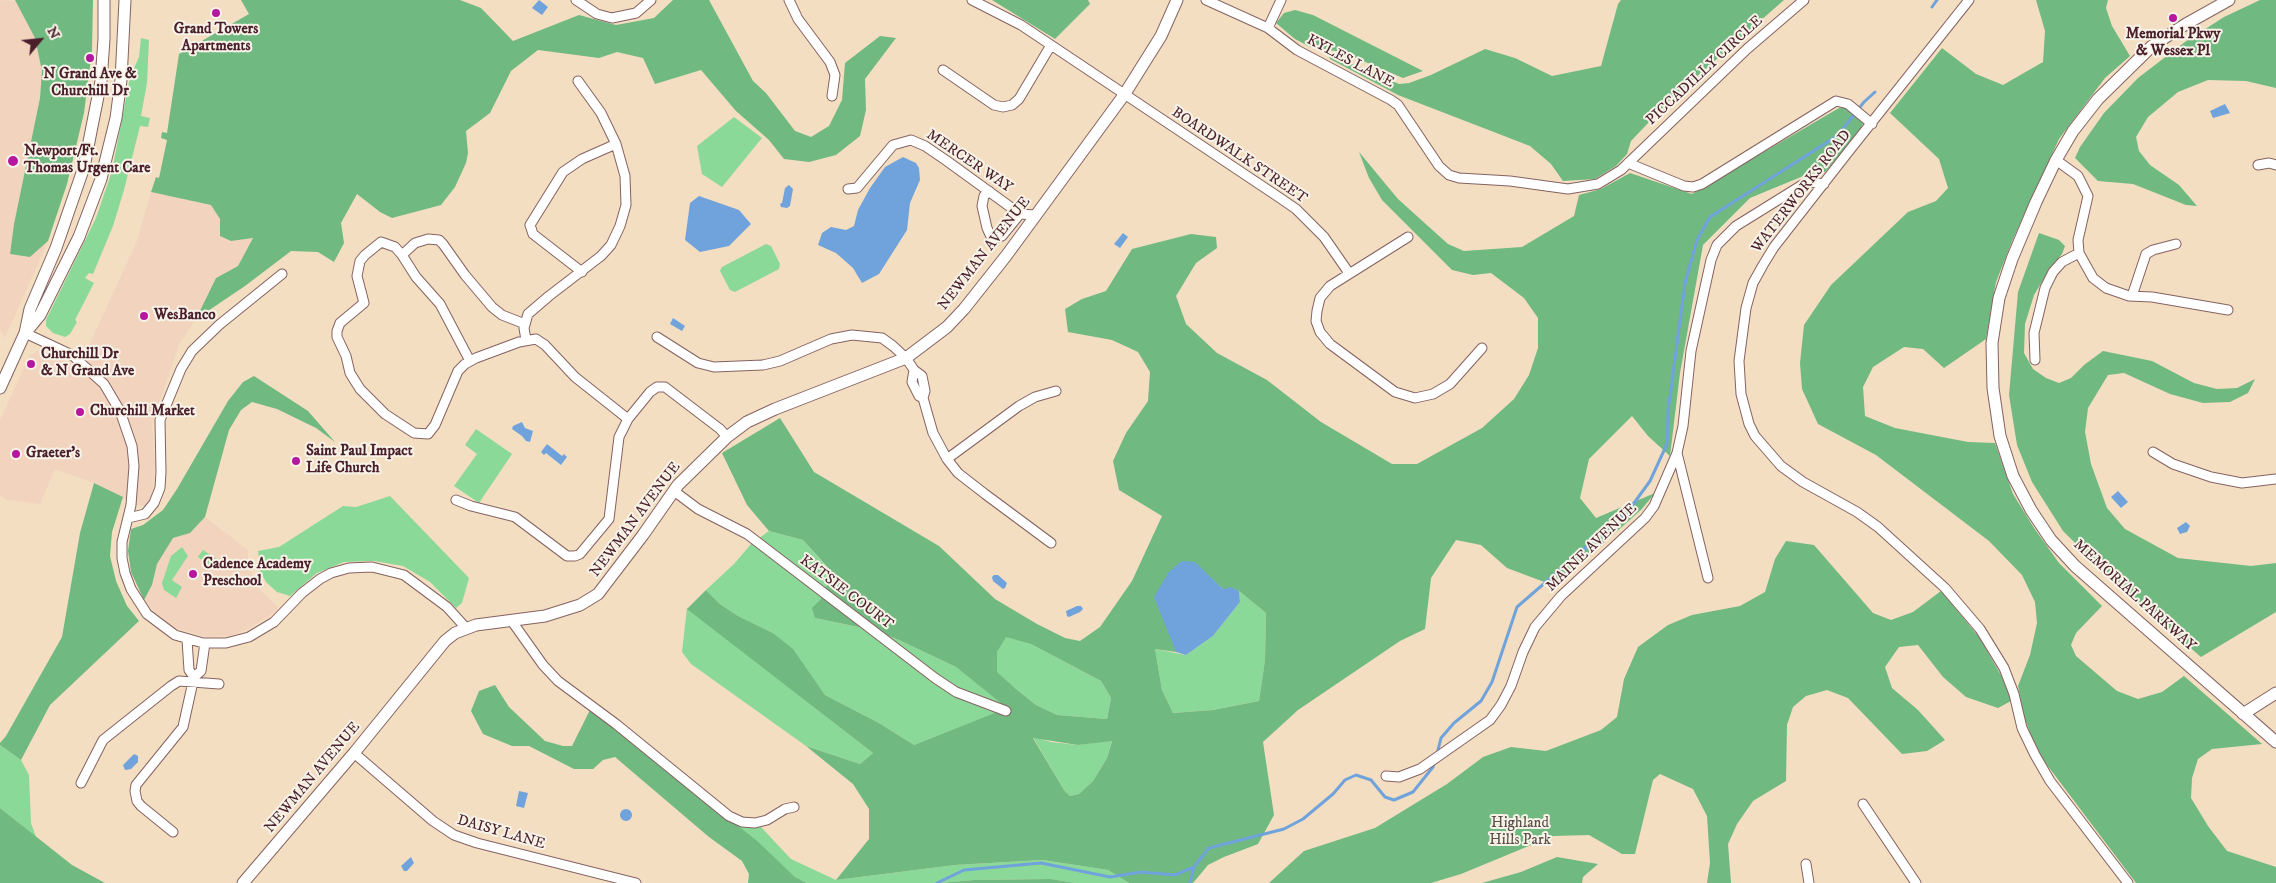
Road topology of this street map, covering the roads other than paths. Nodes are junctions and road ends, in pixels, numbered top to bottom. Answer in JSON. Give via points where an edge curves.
{"nodes":[{"id":1,"x":104,"y":0,"type":"edge"},
{"id":2,"x":125,"y":0,"type":"edge"},
{"id":3,"x":576,"y":0,"type":"edge"},
{"id":4,"x":651,"y":0,"type":"edge"},
{"id":5,"x":789,"y":0,"type":"edge"},
{"id":6,"x":972,"y":0,"type":"edge"},
{"id":7,"x":1177,"y":0,"type":"edge"},
{"id":8,"x":1206,"y":0,"type":"edge"},
{"id":9,"x":1281,"y":0,"type":"edge"},
{"id":10,"x":1804,"y":0,"type":"edge"},
{"id":11,"x":1969,"y":0,"type":"edge"},
{"id":12,"x":2229,"y":0,"type":"edge"},
{"id":13,"x":1268,"y":28,"type":"junction"},
{"id":14,"x":1051,"y":45,"type":"junction"},
{"id":15,"x":943,"y":70,"type":"dead end"},
{"id":16,"x":578,"y":81,"type":"dead end"},
{"id":17,"x":1124,"y":95,"type":"junction"},
{"id":18,"x":832,"y":96,"type":"dead end"},
{"id":19,"x":1872,"y":124,"type":"junction"},
{"id":20,"x":616,"y":144,"type":"junction"},
{"id":21,"x":2056,"y":160,"type":"junction"},
{"id":22,"x":1628,"y":164,"type":"junction"},
{"id":23,"x":2258,"y":165,"type":"dead end"},
{"id":24,"x":2276,"y":165,"type":"edge"},
{"id":25,"x":1824,"y":184,"type":"junction"},
{"id":26,"x":848,"y":189,"type":"dead end"},
{"id":27,"x":989,"y":191,"type":"junction"},
{"id":28,"x":1020,"y":214,"type":"junction"},
{"id":29,"x":1035,"y":215,"type":"junction"},
{"id":30,"x":1408,"y":237,"type":"dead end"},
{"id":31,"x":2176,"y":244,"type":"dead end"},
{"id":32,"x":2079,"y":253,"type":"junction"},
{"id":33,"x":402,"y":255,"type":"junction"},
{"id":34,"x":582,"y":272,"type":"junction"},
{"id":35,"x":1349,"y":272,"type":"junction"},
{"id":36,"x":282,"y":274,"type":"dead end"},
{"id":37,"x":2132,"y":296,"type":"junction"},
{"id":38,"x":2228,"y":310,"type":"dead end"},
{"id":39,"x":525,"y":324,"type":"junction"},
{"id":40,"x":25,"y":333,"type":"junction"},
{"id":41,"x":656,"y":336,"type":"dead end"},
{"id":42,"x":526,"y":340,"type":"junction"},
{"id":43,"x":1482,"y":348,"type":"dead end"},
{"id":44,"x":906,"y":358,"type":"junction"},
{"id":45,"x":2035,"y":360,"type":"dead end"},
{"id":46,"x":470,"y":361,"type":"junction"},
{"id":47,"x":0,"y":388,"type":"edge"},
{"id":48,"x":1056,"y":391,"type":"dead end"},
{"id":49,"x":628,"y":419,"type":"junction"},
{"id":50,"x":727,"y":437,"type":"junction"},
{"id":51,"x":2153,"y":452,"type":"dead end"},
{"id":52,"x":1677,"y":454,"type":"junction"},
{"id":53,"x":947,"y":459,"type":"junction"},
{"id":54,"x":2276,"y":479,"type":"edge"},
{"id":55,"x":674,"y":491,"type":"junction"},
{"id":56,"x":456,"y":500,"type":"dead end"},
{"id":57,"x":128,"y":518,"type":"junction"},
{"id":58,"x":1051,"y":543,"type":"dead end"},
{"id":59,"x":1708,"y":578,"type":"dead end"},
{"id":60,"x":512,"y":620,"type":"junction"},
{"id":61,"x":466,"y":628,"type":"junction"},
{"id":62,"x":187,"y":640,"type":"junction"},
{"id":63,"x":205,"y":643,"type":"junction"},
{"id":64,"x":194,"y":679,"type":"junction"},
{"id":65,"x":220,"y":684,"type":"dead end"},
{"id":66,"x":2276,"y":693,"type":"edge"},
{"id":67,"x":1006,"y":711,"type":"dead end"},
{"id":68,"x":2243,"y":714,"type":"junction"},
{"id":69,"x":2276,"y":742,"type":"edge"},
{"id":70,"x":354,"y":753,"type":"junction"},
{"id":71,"x":1386,"y":776,"type":"dead end"},
{"id":72,"x":81,"y":783,"type":"dead end"},
{"id":73,"x":1864,"y":804,"type":"dead end"},
{"id":74,"x":794,"y":806,"type":"dead end"},
{"id":75,"x":173,"y":832,"type":"dead end"},
{"id":76,"x":1806,"y":864,"type":"dead end"},
{"id":77,"x":243,"y":883,"type":"edge"},
{"id":78,"x":636,"y":883,"type":"edge"},
{"id":79,"x":1809,"y":883,"type":"edge"},
{"id":80,"x":1916,"y":883,"type":"edge"},
{"id":81,"x":2128,"y":883,"type":"edge"}],
"edges":[{"from":1,"to":40,"type":"main road","via":[[101,81],[92,135],[75,197],[30,309]]},
{"from":2,"to":40,"type":"main road","via":[[122,80],[101,178],[79,237],[40,315]]},
{"from":3,"to":4,"type":"street","via":[[597,14],[612,18],[636,12]]},
{"from":5,"to":18,"type":"street","via":[[798,19],[830,62],[835,75]]},
{"from":6,"to":14,"type":"street","name":"BOARDWALK STREET","via":[[1021,25]]},
{"from":7,"to":17,"type":"main road","name":"NEWMAN AVENUE","via":[[1161,36]]},
{"from":8,"to":13,"type":"street","name":"KYLES LANE"},
{"from":9,"to":13,"type":"street"},
{"from":10,"to":22,"type":"street","name":"PICCADILLY CIRCLE","via":[[1747,49]]},
{"from":11,"to":19,"type":"street","name":"WATERWORKS ROAD"},
{"from":12,"to":21,"type":"main road","name":"MEMORIAL PARKWAY","via":[[2152,46],[2098,99]]},
{"from":13,"to":22,"type":"street","name":"KYLES LANE","via":[[1297,50],[1398,105],[1439,166],[1450,175],[1568,189],[1598,184]]},
{"from":14,"to":15,"type":"street","via":[[1019,99],[1012,105],[992,104]]},
{"from":14,"to":17,"type":"street","name":"BOARDWALK STREET"},
{"from":16,"to":20,"type":"street","via":[[601,113]]},
{"from":17,"to":29,"type":"main road","name":"NEWMAN AVENUE"},
{"from":17,"to":35,"type":"street","name":"BOARDWALK STREET","via":[[1296,209],[1324,237]]},
{"from":19,"to":22,"type":"street","via":[[1848,104],[1836,101],[1693,187]]},
{"from":19,"to":25,"type":"street","name":"WATERWORKS ROAD"},
{"from":20,"to":34,"type":"street","via":[[625,176],[624,216],[611,245]]},
{"from":20,"to":34,"type":"street","via":[[582,159],[563,172],[530,225],[533,234]]},
{"from":21,"to":32,"type":"street","via":[[2078,176],[2088,196],[2080,224]]},
{"from":21,"to":68,"type":"main road","name":"MEMORIAL PARKWAY","via":[[2012,259],[2000,298],[1992,344],[1993,388],[2000,436],[2013,476],[2051,540],[2075,566]]},
{"from":23,"to":24,"type":"street"},
{"from":25,"to":52,"type":"street","name":"MAINE AVENUE","via":[[1810,182],[1802,185],[1736,226],[1717,245],[1691,351],[1684,426]]},
{"from":25,"to":81,"type":"street","name":"WATERWORKS ROAD","via":[[1763,264],[1753,283],[1739,361],[1741,394],[1750,424],[1762,447],[1781,466],[1857,512],[1893,539],[1945,588],[1980,629],[2004,668],[2022,728],[2050,781]]},
{"from":26,"to":27,"type":"street","name":"MERCER WAY","via":[[858,188],[892,145],[911,140],[925,146]]},
{"from":27,"to":28,"type":"street","name":"MERCER WAY"},
{"from":27,"to":28,"type":"street","via":[[982,206],[992,240],[1002,236]]},
{"from":28,"to":29,"type":"street","name":"MERCER WAY"},
{"from":29,"to":44,"type":"main road","name":"NEWMAN AVENUE","via":[[964,309],[947,327]]},
{"from":30,"to":35,"type":"street"},
{"from":31,"to":37,"type":"street","via":[[2146,254]]},
{"from":32,"to":37,"type":"street","via":[[2085,267],[2099,283]]},
{"from":32,"to":45,"type":"street","via":[[2062,262],[2045,288],[2034,333]]},
{"from":33,"to":39,"type":"street","via":[[422,240],[439,240],[492,307],[502,315]]},
{"from":33,"to":46,"type":"street","via":[[440,304]]},
{"from":33,"to":46,"type":"street","via":[[395,247],[381,242],[365,255],[357,276],[364,303],[340,323],[337,331],[350,373],[360,389],[385,414],[414,433],[424,435],[432,431],[458,371]]},
{"from":34,"to":39,"type":"street","via":[[528,314]]},
{"from":35,"to":43,"type":"street","via":[[1320,298],[1317,327],[1330,344],[1395,392],[1415,398],[1433,394],[1454,380]]},
{"from":36,"to":57,"type":"street","via":[[192,351],[160,420],[161,472],[157,495],[146,514]]},
{"from":37,"to":38,"type":"street"},
{"from":39,"to":42,"type":"street"},
{"from":40,"to":47,"type":"main road"},
{"from":40,"to":57,"type":"street","via":[[72,355],[104,384],[117,406],[126,425],[134,466]]},
{"from":41,"to":44,"type":"street","via":[[698,363],[714,367],[763,365],[831,339],[852,335],[882,338]]},
{"from":42,"to":46,"type":"street"},
{"from":42,"to":49,"type":"street","via":[[542,342],[569,372]]},
{"from":44,"to":50,"type":"main road","name":"NEWMAN AVENUE","via":[[775,409],[747,422]]},
{"from":44,"to":53,"type":"street","via":[[914,370],[912,382],[923,398],[933,433]]},
{"from":48,"to":53,"type":"street","via":[[1018,406]]},
{"from":49,"to":50,"type":"street","via":[[650,392],[657,387],[665,388]]},
{"from":49,"to":56,"type":"street","via":[[619,437],[609,520],[580,554],[571,557],[515,517]]},
{"from":50,"to":55,"type":"main road","name":"NEWMAN AVENUE"},
{"from":51,"to":54,"type":"street","via":[[2173,464],[2211,477],[2242,483]]},
{"from":52,"to":59,"type":"street"},
{"from":52,"to":71,"type":"street","name":"MAINE AVENUE","via":[[1654,506],[1645,518],[1561,596],[1535,627],[1522,652],[1511,686],[1490,720],[1431,761],[1405,775]]},
{"from":53,"to":58,"type":"street","via":[[958,473]]},
{"from":55,"to":60,"type":"main road","name":"NEWMAN AVENUE","via":[[598,594],[567,610]]},
{"from":55,"to":67,"type":"street","name":"KATSIE COURT","via":[[698,510],[747,534],[956,692]]},
{"from":57,"to":62,"type":"street","via":[[122,558],[131,589],[147,614]]},
{"from":60,"to":61,"type":"main road","name":"NEWMAN AVENUE"},
{"from":60,"to":74,"type":"street","via":[[558,680],[729,816],[755,824]]},
{"from":61,"to":63,"type":"street","via":[[447,607],[404,575],[372,567],[349,568],[320,579],[260,632],[226,643]]},
{"from":61,"to":70,"type":"main road","name":"NEWMAN AVENUE","via":[[438,648]]},
{"from":62,"to":63,"type":"street"},
{"from":62,"to":64,"type":"street","via":[[189,670]]},
{"from":63,"to":64,"type":"street","via":[[200,670]]},
{"from":64,"to":65,"type":"street"},
{"from":64,"to":72,"type":"street","via":[[171,686],[103,740]]},
{"from":64,"to":75,"type":"street","via":[[184,727],[136,785],[135,791],[141,806]]},
{"from":66,"to":68,"type":"main road"},
{"from":68,"to":69,"type":"main road","name":"MEMORIAL PARKWAY"},
{"from":70,"to":77,"type":"main road","name":"NEWMAN AVENUE"},
{"from":70,"to":78,"type":"street","name":"DAISY LANE","via":[[422,812],[454,835]]},
{"from":73,"to":80,"type":"street"},
{"from":76,"to":79,"type":"street"}]}
